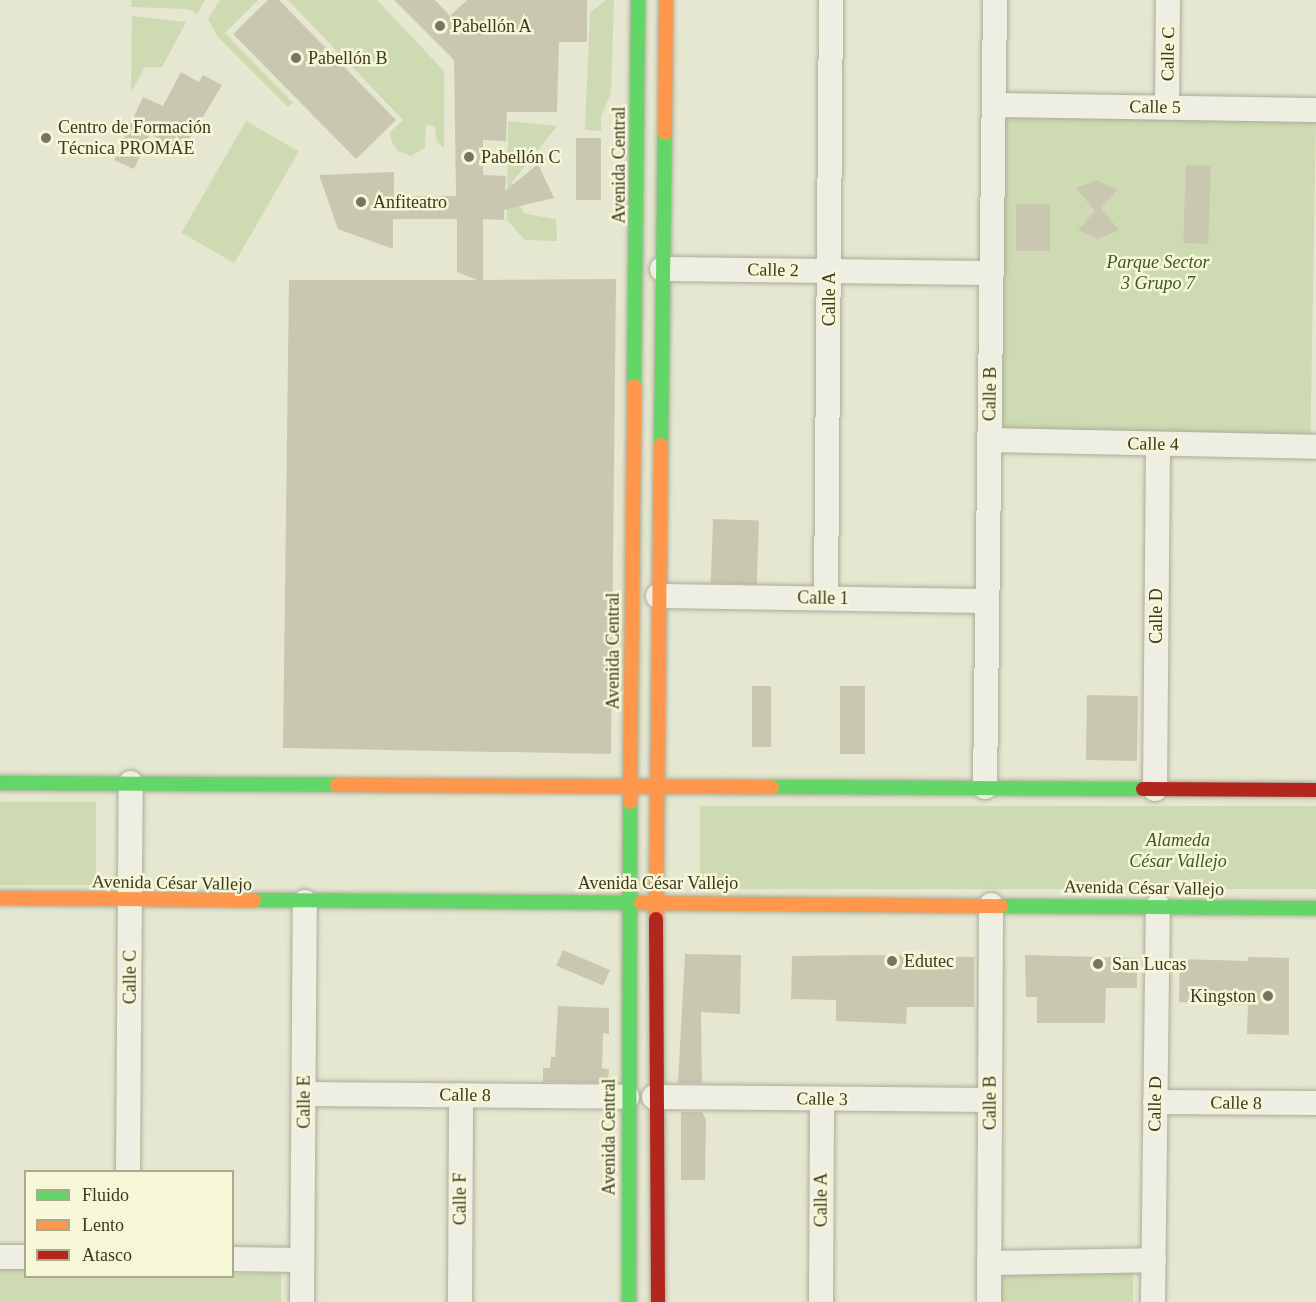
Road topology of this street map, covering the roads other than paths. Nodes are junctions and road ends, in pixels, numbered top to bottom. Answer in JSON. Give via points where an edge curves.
{"nodes":[{"id":1,"x":638,"y":0,"type":"edge"},
{"id":2,"x":666,"y":0,"type":"edge"},
{"id":3,"x":831,"y":0,"type":"edge"},
{"id":4,"x":995,"y":0,"type":"edge"},
{"id":5,"x":1168,"y":0,"type":"edge"},
{"id":6,"x":993,"y":105,"type":"junction"},
{"id":7,"x":1167,"y":107,"type":"junction"},
{"id":8,"x":1316,"y":110,"type":"edge"},
{"id":9,"x":662,"y":269,"type":"junction"},
{"id":10,"x":829,"y":271,"type":"junction"},
{"id":11,"x":992,"y":273,"type":"junction"},
{"id":12,"x":989,"y":440,"type":"junction"},
{"id":13,"x":1158,"y":444,"type":"junction"},
{"id":14,"x":1316,"y":447,"type":"edge"},
{"id":15,"x":658,"y":596,"type":"junction"},
{"id":16,"x":826,"y":598,"type":"junction"},
{"id":17,"x":987,"y":601,"type":"junction"},
{"id":18,"x":0,"y":783,"type":"edge"},
{"id":19,"x":131,"y":783,"type":"junction"},
{"id":20,"x":630,"y":785,"type":"junction"},
{"id":21,"x":657,"y":785,"type":"junction"},
{"id":22,"x":985,"y":787,"type":"junction"},
{"id":23,"x":1155,"y":789,"type":"junction"},
{"id":24,"x":1316,"y":790,"type":"edge"},
{"id":25,"x":0,"y":898,"type":"edge"},
{"id":26,"x":130,"y":900,"type":"junction"},
{"id":27,"x":629,"y":901,"type":"junction"},
{"id":28,"x":656,"y":901,"type":"junction"},
{"id":29,"x":305,"y":902,"type":"junction"},
{"id":30,"x":991,"y":904,"type":"junction"},
{"id":31,"x":1158,"y":906,"type":"junction"},
{"id":32,"x":1316,"y":908,"type":"edge"},
{"id":33,"x":304,"y":1094,"type":"junction"},
{"id":34,"x":460,"y":1095,"type":"junction"},
{"id":35,"x":627,"y":1097,"type":"junction"},
{"id":36,"x":654,"y":1097,"type":"junction"},
{"id":37,"x":822,"y":1099,"type":"junction"},
{"id":38,"x":990,"y":1100,"type":"junction"},
{"id":39,"x":1155,"y":1102,"type":"junction"},
{"id":40,"x":1316,"y":1103,"type":"edge"},
{"id":41,"x":128,"y":1170,"type":"edge"},
{"id":42,"x":0,"y":1257,"type":"edge"},
{"id":43,"x":24,"y":1257,"type":"edge"},
{"id":44,"x":234,"y":1259,"type":"edge"},
{"id":45,"x":302,"y":1260,"type":"junction"},
{"id":46,"x":1154,"y":1260,"type":"junction"},
{"id":47,"x":989,"y":1263,"type":"junction"},
{"id":48,"x":302,"y":1302,"type":"edge"},
{"id":49,"x":460,"y":1302,"type":"edge"},
{"id":50,"x":629,"y":1302,"type":"edge"},
{"id":51,"x":658,"y":1302,"type":"edge"},
{"id":52,"x":821,"y":1302,"type":"edge"},
{"id":53,"x":989,"y":1302,"type":"edge"},
{"id":54,"x":1153,"y":1302,"type":"edge"}],
"edges":[{"from":1,"to":20,"type":"main road","name":"Avenida Central"},
{"from":2,"to":9,"type":"main road"},
{"from":3,"to":10,"type":"street","name":"Calle A"},
{"from":4,"to":6,"type":"street","name":"Calle B"},
{"from":5,"to":7,"type":"street","name":"Calle C"},
{"from":6,"to":7,"type":"street","name":"Calle 5"},
{"from":6,"to":11,"type":"street","name":"Calle B"},
{"from":7,"to":8,"type":"street","name":"Calle 5"},
{"from":9,"to":10,"type":"street","name":"Calle 2"},
{"from":9,"to":15,"type":"main road"},
{"from":10,"to":11,"type":"street","name":"Calle 2"},
{"from":10,"to":16,"type":"street","name":"Calle A"},
{"from":11,"to":12,"type":"street","name":"Calle B"},
{"from":12,"to":13,"type":"street","name":"Calle 4"},
{"from":12,"to":17,"type":"street","name":"Calle B"},
{"from":13,"to":14,"type":"street","name":"Calle 4"},
{"from":13,"to":23,"type":"street","name":"Calle D"},
{"from":15,"to":16,"type":"street","name":"Calle 1"},
{"from":15,"to":21,"type":"main road"},
{"from":16,"to":17,"type":"street","name":"Calle 1"},
{"from":17,"to":22,"type":"street","name":"Calle B"},
{"from":18,"to":19,"type":"main road"},
{"from":19,"to":20,"type":"main road"},
{"from":19,"to":26,"type":"street","name":"Calle C"},
{"from":20,"to":21,"type":"main road"},
{"from":20,"to":27,"type":"main road","name":"Avenida Central"},
{"from":21,"to":22,"type":"main road"},
{"from":21,"to":28,"type":"main road"},
{"from":22,"to":23,"type":"main road"},
{"from":23,"to":24,"type":"main road"},
{"from":25,"to":26,"type":"main road","name":"Avenida César Vallejo"},
{"from":26,"to":29,"type":"main road","name":"Avenida César Vallejo"},
{"from":26,"to":41,"type":"street","name":"Calle C"},
{"from":27,"to":28,"type":"main road","name":"Avenida César Vallejo"},
{"from":27,"to":29,"type":"main road","name":"Avenida César Vallejo"},
{"from":27,"to":35,"type":"main road","name":"Avenida Central"},
{"from":28,"to":30,"type":"main road","name":"Avenida César Vallejo"},
{"from":28,"to":36,"type":"main road"},
{"from":29,"to":33,"type":"street","name":"Calle E"},
{"from":30,"to":31,"type":"main road","name":"Avenida César Vallejo"},
{"from":30,"to":38,"type":"street","name":"Calle B"},
{"from":31,"to":32,"type":"main road","name":"Avenida César Vallejo"},
{"from":31,"to":39,"type":"street","name":"Calle D"},
{"from":33,"to":34,"type":"street","name":"Calle 8"},
{"from":33,"to":45,"type":"street","name":"Calle E"},
{"from":34,"to":35,"type":"street","name":"Calle 8"},
{"from":34,"to":49,"type":"street","name":"Calle F"},
{"from":35,"to":50,"type":"main road","name":"Avenida Central"},
{"from":36,"to":37,"type":"street","name":"Calle 3"},
{"from":36,"to":51,"type":"main road"},
{"from":37,"to":38,"type":"street","name":"Calle 3"},
{"from":37,"to":52,"type":"street","name":"Calle A"},
{"from":38,"to":47,"type":"street","name":"Calle B"},
{"from":39,"to":40,"type":"street","name":"Calle 8"},
{"from":39,"to":46,"type":"street","name":"Calle D"},
{"from":42,"to":43,"type":"street"},
{"from":44,"to":45,"type":"street"},
{"from":45,"to":48,"type":"street","name":"Calle E"},
{"from":46,"to":47,"type":"street"},
{"from":46,"to":54,"type":"street","name":"Calle D"},
{"from":47,"to":53,"type":"street","name":"Calle B"}]}
